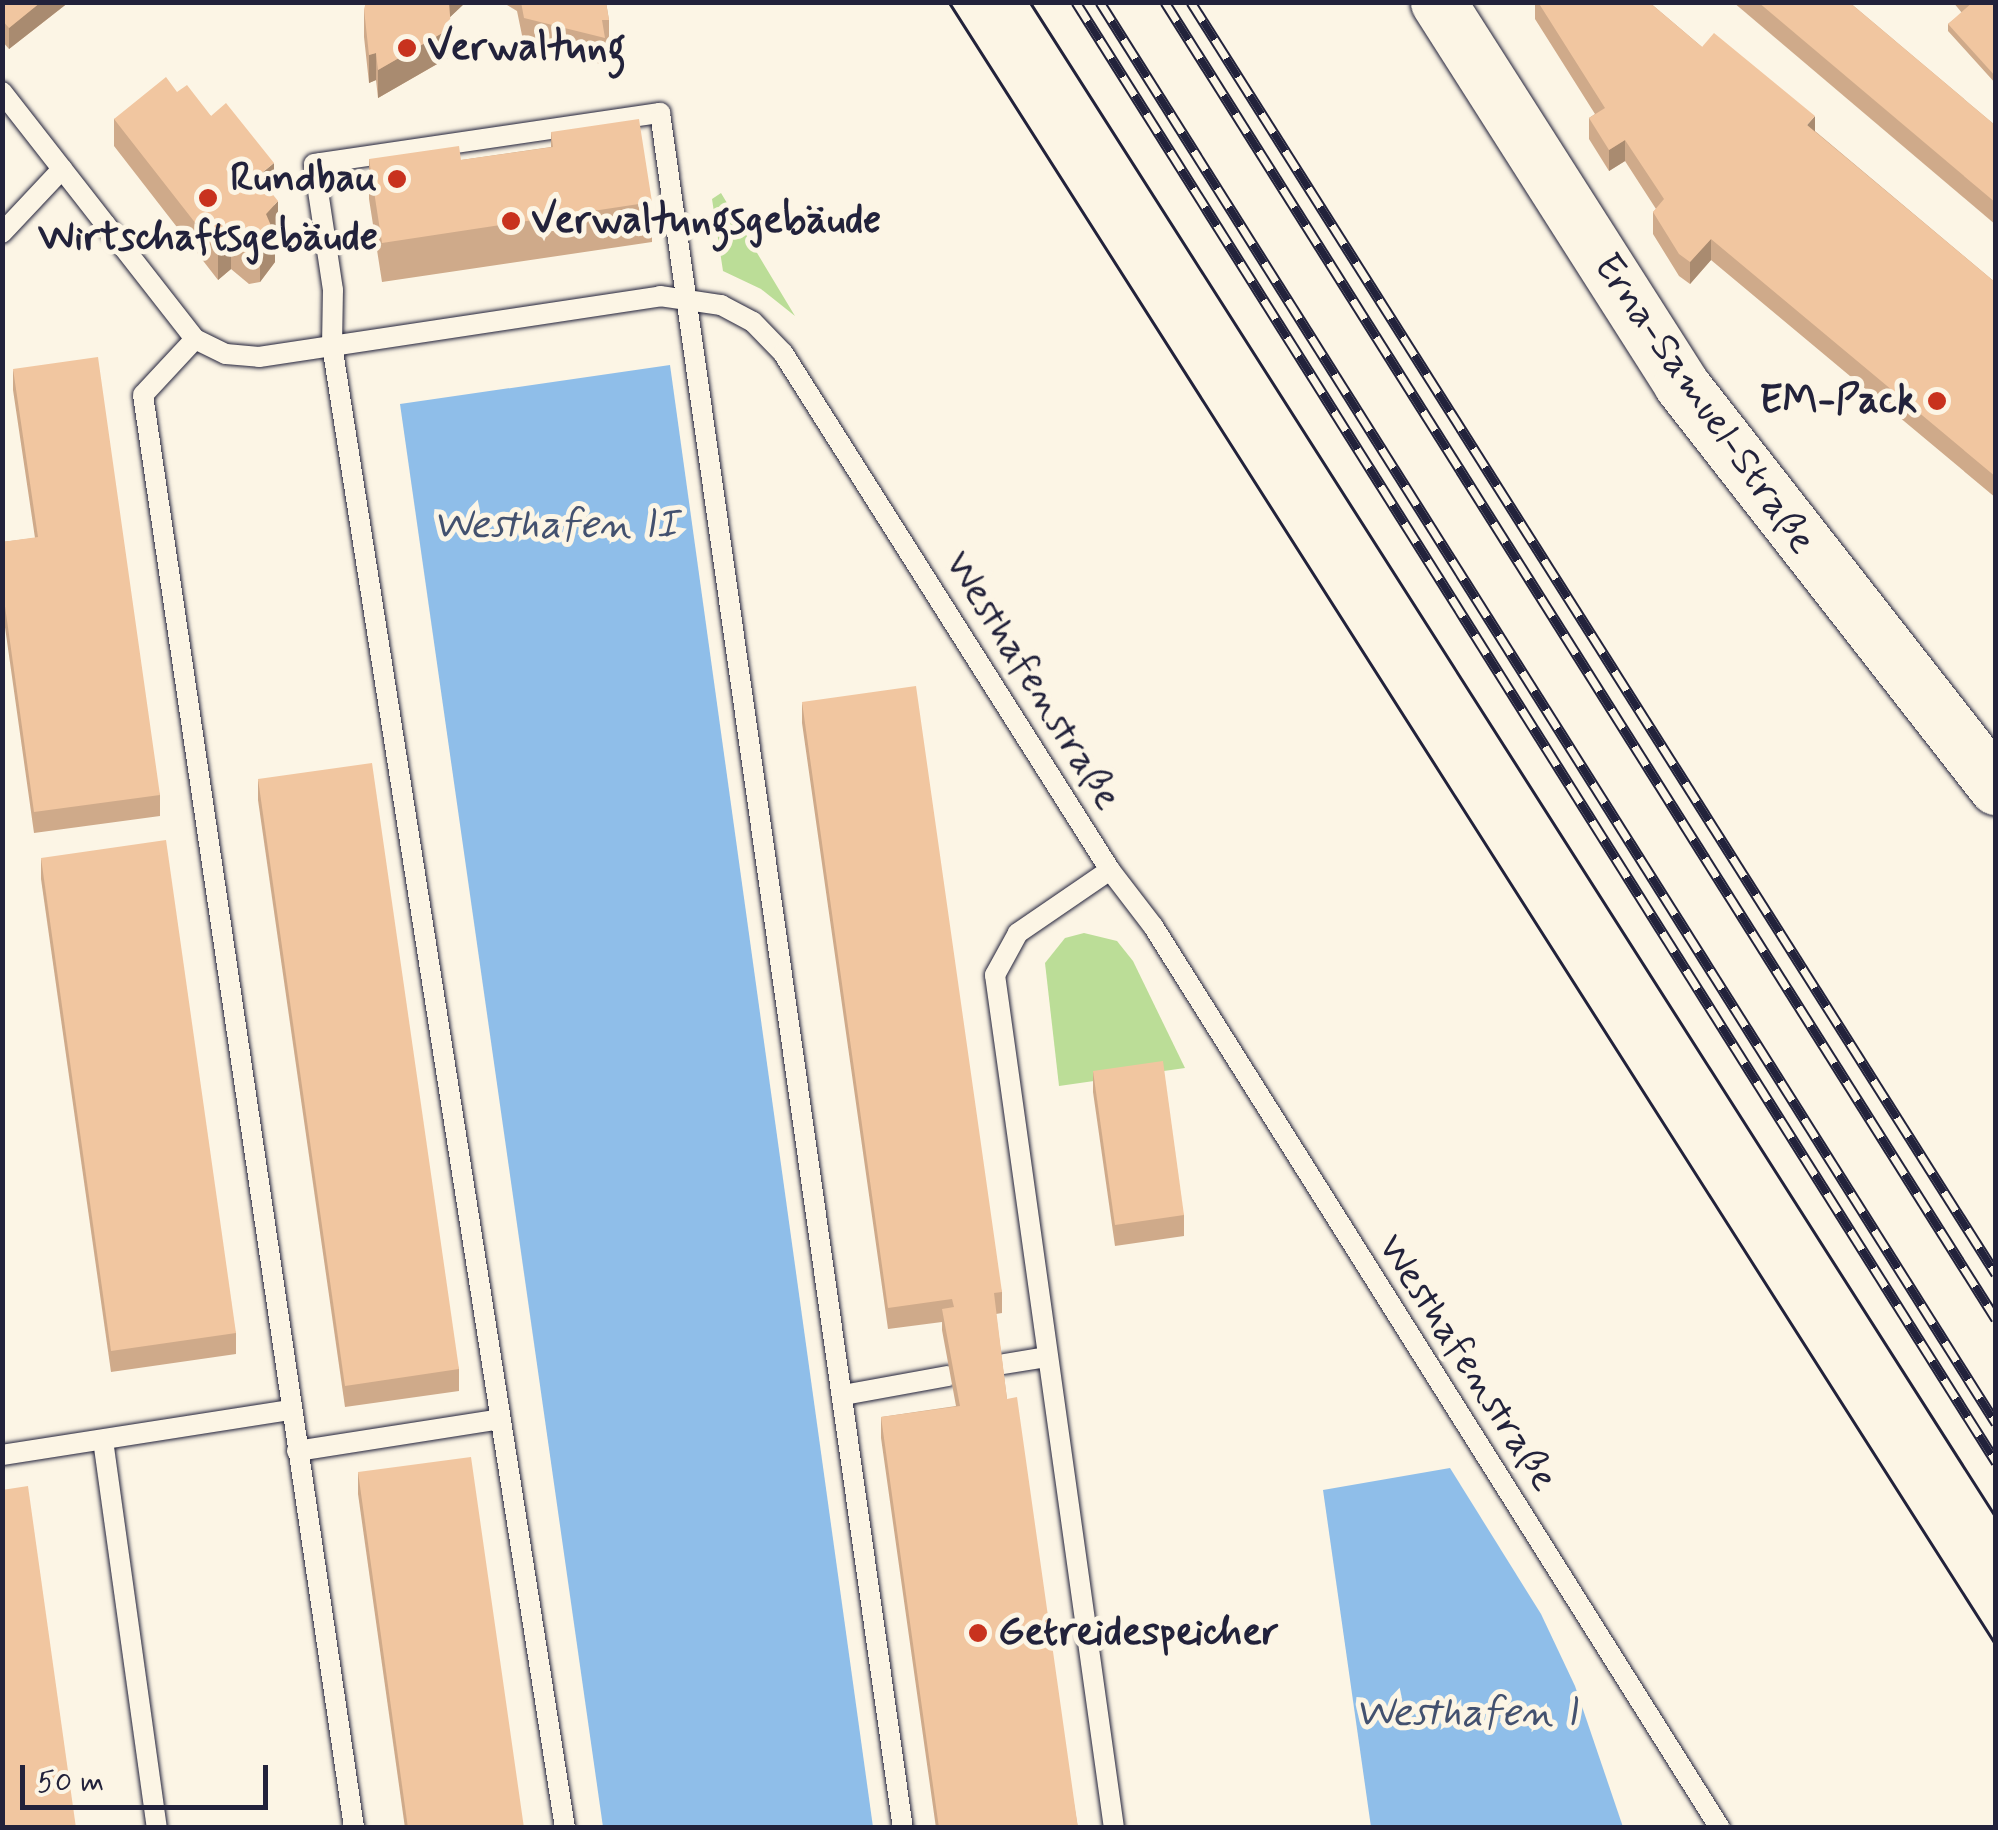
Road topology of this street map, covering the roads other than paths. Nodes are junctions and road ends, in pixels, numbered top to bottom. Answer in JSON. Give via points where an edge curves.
{"nodes":[{"id":1,"x":1438,"y":2,"type":"edge"},
{"id":2,"x":4,"y":95,"type":"edge"},
{"id":3,"x":62,"y":169,"type":"junction"},
{"id":4,"x":2,"y":233,"type":"edge"},
{"id":5,"x":688,"y":299,"type":"junction"},
{"id":6,"x":194,"y":339,"type":"junction"},
{"id":7,"x":332,"y":346,"type":"junction"},
{"id":8,"x":1996,"y":787,"type":"edge"},
{"id":9,"x":1110,"y":870,"type":"junction"},
{"id":10,"x":1047,"y":1357,"type":"junction"},
{"id":11,"x":1004,"y":1364,"type":"edge"},
{"id":12,"x":948,"y":1376,"type":"edge"},
{"id":13,"x":843,"y":1395,"type":"junction"},
{"id":14,"x":291,"y":1410,"type":"junction"},
{"id":15,"x":501,"y":1419,"type":"junction"},
{"id":16,"x":103,"y":1440,"type":"junction"},
{"id":17,"x":297,"y":1452,"type":"junction"},
{"id":18,"x":2,"y":1455,"type":"edge"},
{"id":19,"x":158,"y":1828,"type":"edge"},
{"id":20,"x":354,"y":1828,"type":"edge"},
{"id":21,"x":565,"y":1828,"type":"edge"},
{"id":22,"x":903,"y":1828,"type":"edge"},
{"id":23,"x":1114,"y":1828,"type":"edge"},
{"id":24,"x":1720,"y":1828,"type":"edge"}],
"edges":[{"from":1,"to":8,"type":"main road","name":"Erna-Samuel-Straße","via":[[1681,384]]},
{"from":2,"to":3,"type":"lane"},
{"from":3,"to":4,"type":"lane"},
{"from":3,"to":6,"type":"lane"},
{"from":5,"to":7,"type":"lane","name":"Westhafenstraße","via":[[660,296]]},
{"from":5,"to":7,"type":"lane","via":[[660,113],[314,164],[333,290]]},
{"from":5,"to":9,"type":"lane","name":"Westhafenstraße","via":[[721,305],[753,322],[783,353]]},
{"from":5,"to":13,"type":"lane"},
{"from":6,"to":7,"type":"lane","name":"Westhafenstraße","via":[[226,354],[258,357]]},
{"from":6,"to":14,"type":"lane","via":[[143,395]]},
{"from":7,"to":15,"type":"lane"},
{"from":9,"to":10,"type":"lane","via":[[1018,932],[995,975]]},
{"from":9,"to":24,"type":"lane","name":"Westhafenstraße","via":[[1153,926]]},
{"from":10,"to":11,"type":"lane"},
{"from":10,"to":23,"type":"lane"},
{"from":12,"to":13,"type":"lane"},
{"from":13,"to":22,"type":"lane"},
{"from":14,"to":16,"type":"lane"},
{"from":14,"to":17,"type":"lane"},
{"from":15,"to":17,"type":"lane"},
{"from":15,"to":21,"type":"lane"},
{"from":16,"to":18,"type":"lane"},
{"from":16,"to":19,"type":"lane"},
{"from":17,"to":20,"type":"lane"}]}
